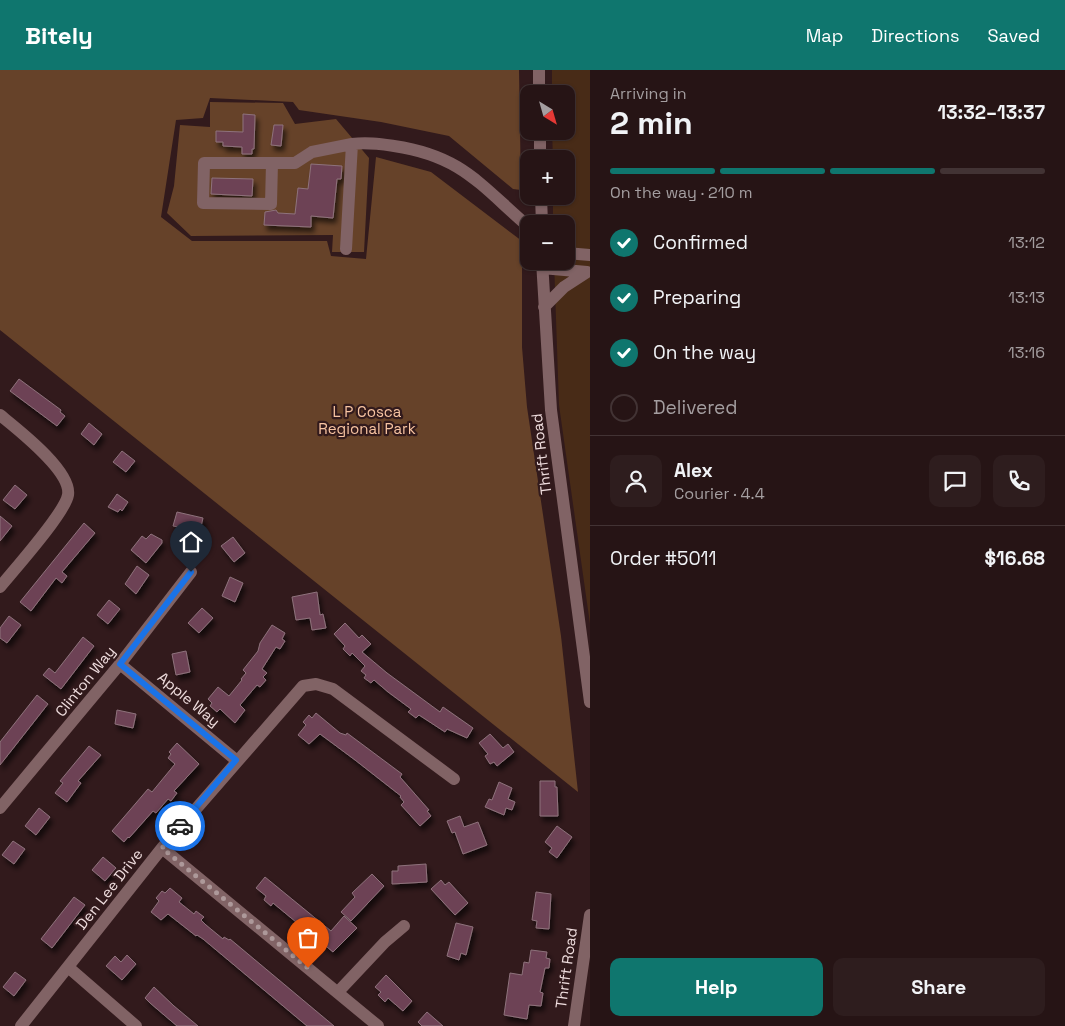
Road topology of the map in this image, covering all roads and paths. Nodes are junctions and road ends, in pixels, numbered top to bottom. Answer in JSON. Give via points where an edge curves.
{"nodes":[{"id":1,"x":539,"y":70,"type":"edge"},
{"id":2,"x":539,"y":85,"type":"edge"},
{"id":3,"x":352,"y":144,"type":"junction"},
{"id":4,"x":272,"y":163,"type":"junction"},
{"id":5,"x":520,"y":219,"type":"edge"},
{"id":6,"x":346,"y":249,"type":"dead end"},
{"id":7,"x":575,"y":254,"type":"edge"},
{"id":8,"x":590,"y":255,"type":"edge"},
{"id":9,"x":542,"y":270,"type":"edge"},
{"id":10,"x":575,"y":270,"type":"edge"},
{"id":11,"x":589,"y":272,"type":"edge"},
{"id":12,"x":544,"y":307,"type":"junction"},
{"id":13,"x":0,"y":415,"type":"edge"},
{"id":14,"x":191,"y":572,"type":"dead end"},
{"id":15,"x":0,"y":587,"type":"edge"},
{"id":16,"x":120,"y":664,"type":"junction"},
{"id":17,"x":590,"y":702,"type":"edge"},
{"id":18,"x":236,"y":760,"type":"junction"},
{"id":19,"x":454,"y":779,"type":"dead end"},
{"id":20,"x":0,"y":808,"type":"edge"},
{"id":21,"x":162,"y":848,"type":"junction"},
{"id":22,"x":590,"y":915,"type":"edge"},
{"id":23,"x":404,"y":926,"type":"dead end"},
{"id":24,"x":68,"y":966,"type":"junction"},
{"id":25,"x":338,"y":992,"type":"junction"},
{"id":26,"x":21,"y":1026,"type":"edge"},
{"id":27,"x":136,"y":1026,"type":"edge"},
{"id":28,"x":378,"y":1026,"type":"edge"},
{"id":29,"x":574,"y":1026,"type":"edge"}],
"edges":[{"from":1,"to":2,"type":"street"},
{"from":3,"to":4,"type":"street","via":[[312,152],[295,163]]},
{"from":3,"to":5,"type":"street","via":[[364,142],[419,150],[444,158],[476,179]]},
{"from":3,"to":6,"type":"street"},
{"from":4,"to":4,"type":"street","via":[[271,204],[203,203],[204,164]]},
{"from":7,"to":8,"type":"street"},
{"from":9,"to":12,"type":"street","name":"Thrift Road"},
{"from":10,"to":11,"type":"street"},
{"from":11,"to":12,"type":"street","via":[[564,287]]},
{"from":12,"to":17,"type":"street","name":"Thrift Road","via":[[556,453]]},
{"from":13,"to":15,"type":"street","via":[[56,467],[68,494],[62,509]]},
{"from":14,"to":16,"type":"street","name":"Clinton Way"},
{"from":16,"to":18,"type":"street","name":"Apple Way"},
{"from":16,"to":20,"type":"street","name":"Clinton Way"},
{"from":18,"to":19,"type":"street","name":"Den Lee Drive","via":[[299,688],[316,684],[342,695]]},
{"from":18,"to":21,"type":"street","name":"Den Lee Drive"},
{"from":21,"to":24,"type":"street","name":"Den Lee Drive"},
{"from":21,"to":25,"type":"street"},
{"from":22,"to":29,"type":"street","name":"Thrift Road"},
{"from":23,"to":25,"type":"street"},
{"from":24,"to":26,"type":"street","name":"Den Lee Drive"},
{"from":24,"to":27,"type":"street"},
{"from":25,"to":28,"type":"street"}]}
